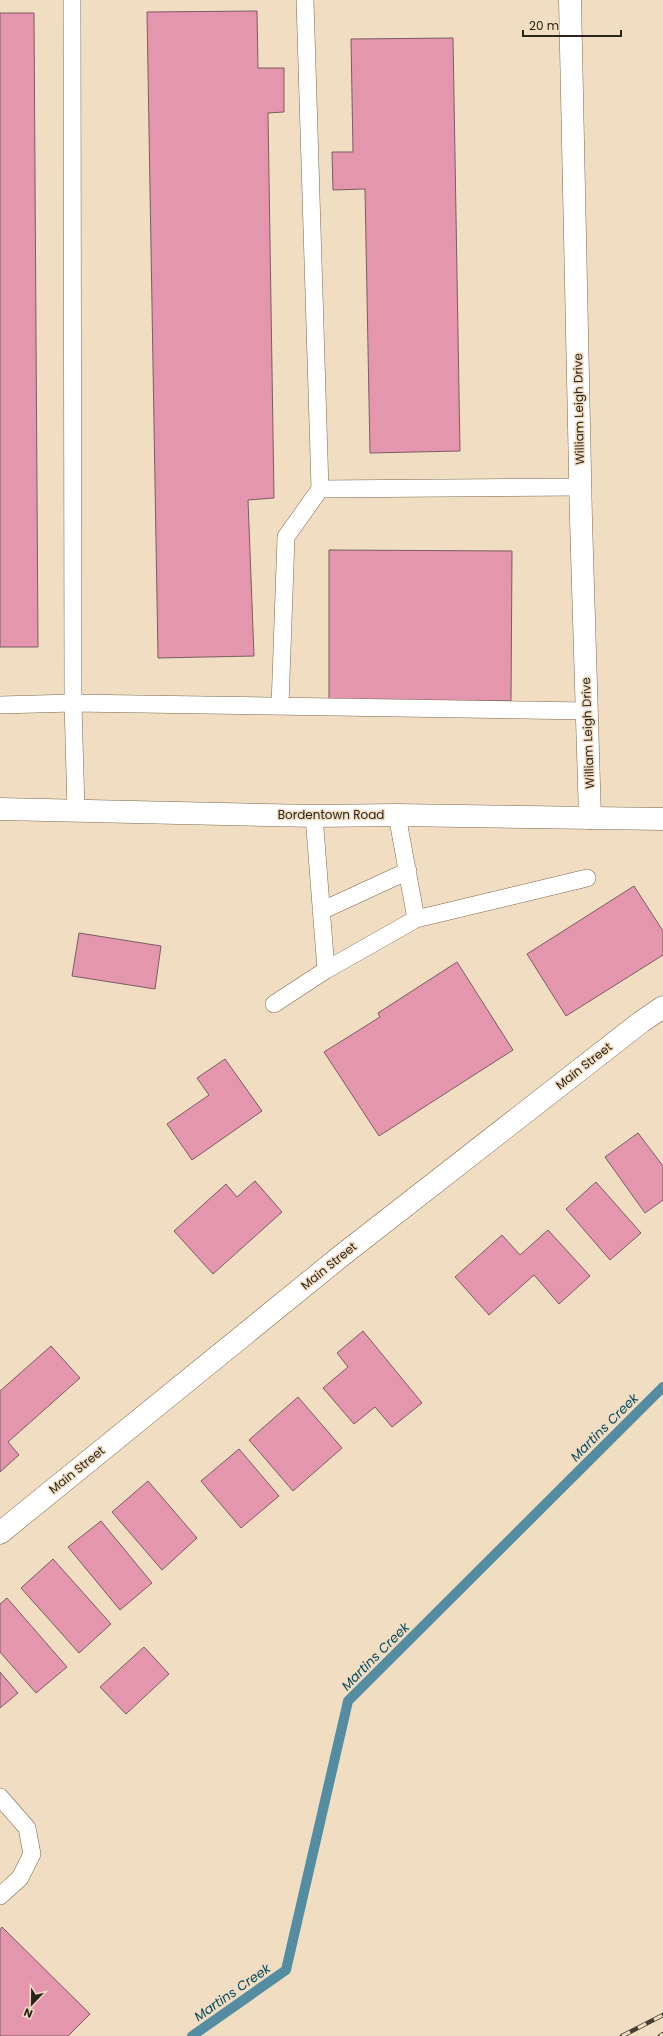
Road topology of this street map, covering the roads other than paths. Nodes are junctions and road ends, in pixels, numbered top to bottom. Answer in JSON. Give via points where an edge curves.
{"nodes":[{"id":1,"x":72,"y":0,"type":"edge"},
{"id":2,"x":305,"y":0,"type":"edge"},
{"id":3,"x":570,"y":0,"type":"edge"},
{"id":4,"x":580,"y":487,"type":"junction"},
{"id":5,"x":320,"y":489,"type":"junction"},
{"id":6,"x":73,"y":703,"type":"junction"},
{"id":7,"x":0,"y":705,"type":"edge"},
{"id":8,"x":280,"y":706,"type":"junction"},
{"id":9,"x":587,"y":711,"type":"junction"},
{"id":10,"x":0,"y":809,"type":"edge"},
{"id":11,"x":76,"y":810,"type":"junction"},
{"id":12,"x":397,"y":815,"type":"junction"},
{"id":13,"x":314,"y":816,"type":"junction"},
{"id":14,"x":590,"y":818,"type":"junction"},
{"id":15,"x":663,"y":819,"type":"edge"},
{"id":16,"x":408,"y":871,"type":"junction"},
{"id":17,"x":587,"y":878,"type":"dead end"},
{"id":18,"x":321,"y":911,"type":"junction"},
{"id":19,"x":416,"y":918,"type":"junction"},
{"id":20,"x":326,"y":970,"type":"junction"},
{"id":21,"x":274,"y":1004,"type":"dead end"},
{"id":22,"x":663,"y":1007,"type":"edge"},
{"id":23,"x":0,"y":1533,"type":"edge"},
{"id":24,"x":0,"y":1797,"type":"edge"},
{"id":25,"x":0,"y":1896,"type":"edge"}],
"edges":[{"from":1,"to":6,"type":"lane"},
{"from":2,"to":5,"type":"lane"},
{"from":3,"to":4,"type":"street","name":"William Leigh Drive"},
{"from":4,"to":5,"type":"lane"},
{"from":4,"to":9,"type":"street","name":"William Leigh Drive"},
{"from":5,"to":8,"type":"lane","via":[[286,537]]},
{"from":6,"to":7,"type":"lane"},
{"from":6,"to":8,"type":"lane"},
{"from":6,"to":11,"type":"lane"},
{"from":8,"to":9,"type":"lane"},
{"from":9,"to":14,"type":"street","name":"William Leigh Drive"},
{"from":10,"to":11,"type":"street","name":"Bordentown Road"},
{"from":11,"to":13,"type":"street","name":"Bordentown Road"},
{"from":12,"to":13,"type":"street","name":"Bordentown Road"},
{"from":12,"to":14,"type":"street","name":"Bordentown Road"},
{"from":12,"to":16,"type":"lane"},
{"from":13,"to":18,"type":"lane"},
{"from":14,"to":15,"type":"street","name":"Bordentown Road"},
{"from":16,"to":18,"type":"lane"},
{"from":16,"to":19,"type":"lane"},
{"from":17,"to":19,"type":"lane"},
{"from":18,"to":20,"type":"lane"},
{"from":19,"to":20,"type":"lane"},
{"from":20,"to":21,"type":"lane"},
{"from":22,"to":23,"type":"street","name":"Main Street","via":[[640,1022],[341,1256]]},
{"from":24,"to":25,"type":"lane","via":[[27,1828],[32,1854],[20,1878]]}]}
